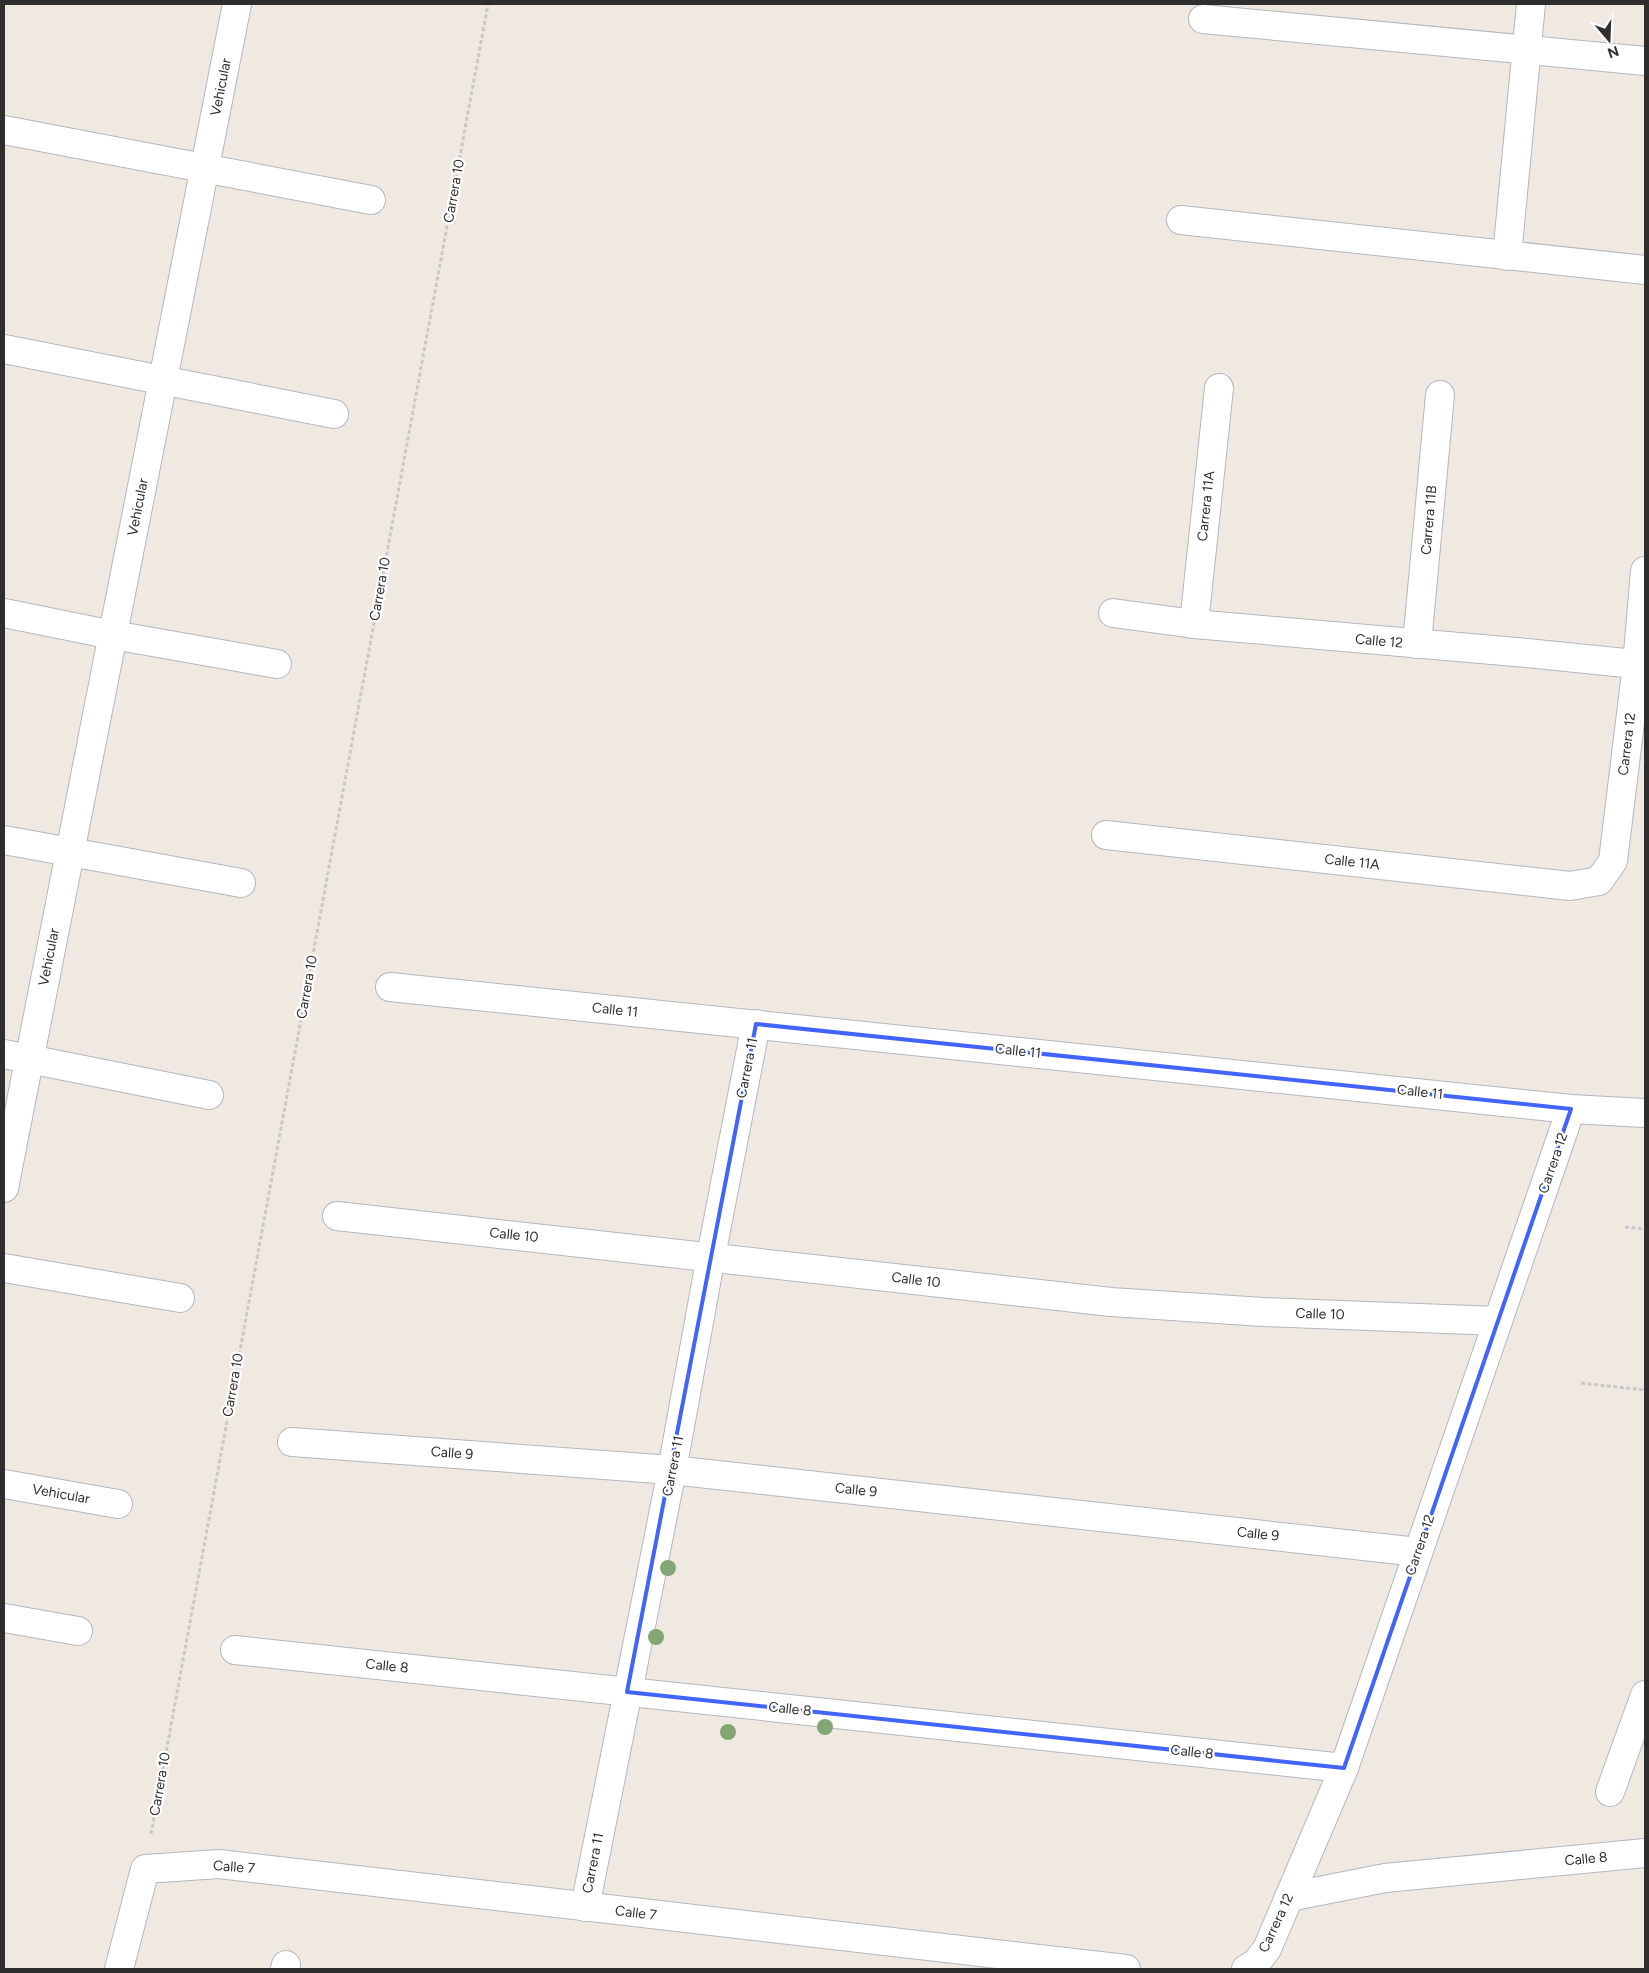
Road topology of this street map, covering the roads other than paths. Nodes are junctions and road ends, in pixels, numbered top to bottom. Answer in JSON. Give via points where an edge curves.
{"nodes":[{"id":1,"x":237,"y":4,"type":"edge"},
{"id":2,"x":1531,"y":4,"type":"edge"},
{"id":3,"x":1203,"y":19,"type":"dead end"},
{"id":4,"x":1527,"y":50,"type":"junction"},
{"id":5,"x":1645,"y":61,"type":"edge"},
{"id":6,"x":4,"y":130,"type":"edge"},
{"id":7,"x":204,"y":170,"type":"junction"},
{"id":8,"x":372,"y":200,"type":"dead end"},
{"id":9,"x":1180,"y":220,"type":"dead end"},
{"id":10,"x":1507,"y":256,"type":"junction"},
{"id":11,"x":1645,"y":270,"type":"edge"},
{"id":12,"x":4,"y":349,"type":"edge"},
{"id":13,"x":163,"y":380,"type":"junction"},
{"id":14,"x":1219,"y":388,"type":"dead end"},
{"id":15,"x":1440,"y":395,"type":"dead end"},
{"id":16,"x":334,"y":414,"type":"dead end"},
{"id":17,"x":1645,"y":571,"type":"edge"},
{"id":18,"x":4,"y":613,"type":"edge"},
{"id":19,"x":1113,"y":613,"type":"dead end"},
{"id":20,"x":1194,"y":624,"type":"junction"},
{"id":21,"x":113,"y":635,"type":"junction"},
{"id":22,"x":1417,"y":644,"type":"junction"},
{"id":23,"x":278,"y":664,"type":"dead end"},
{"id":24,"x":1641,"y":665,"type":"edge"},
{"id":25,"x":1106,"y":835,"type":"dead end"},
{"id":26,"x":4,"y":840,"type":"edge"},
{"id":27,"x":70,"y":854,"type":"junction"},
{"id":28,"x":1599,"y":881,"type":"joint"},
{"id":29,"x":241,"y":883,"type":"dead end"},
{"id":30,"x":390,"y":987,"type":"dead end"},
{"id":31,"x":756,"y":1024,"type":"junction"},
{"id":32,"x":16,"y":1057,"type":"edge"},
{"id":33,"x":209,"y":1095,"type":"dead end"},
{"id":34,"x":1571,"y":1109,"type":"junction"},
{"id":35,"x":1645,"y":1113,"type":"edge"},
{"id":36,"x":4,"y":1188,"type":"edge"},
{"id":37,"x":337,"y":1216,"type":"dead end"},
{"id":38,"x":710,"y":1256,"type":"junction"},
{"id":39,"x":4,"y":1268,"type":"edge"},
{"id":40,"x":180,"y":1298,"type":"dead end"},
{"id":41,"x":1498,"y":1321,"type":"junction"},
{"id":42,"x":292,"y":1442,"type":"dead end"},
{"id":43,"x":672,"y":1470,"type":"junction"},
{"id":44,"x":4,"y":1484,"type":"edge"},
{"id":45,"x":118,"y":1504,"type":"dead end"},
{"id":46,"x":1418,"y":1552,"type":"junction"},
{"id":47,"x":4,"y":1618,"type":"edge"},
{"id":48,"x":78,"y":1632,"type":"dead end"},
{"id":49,"x":235,"y":1650,"type":"dead end"},
{"id":50,"x":626,"y":1692,"type":"junction"},
{"id":51,"x":1645,"y":1695,"type":"edge"},
{"id":52,"x":1344,"y":1768,"type":"junction"},
{"id":53,"x":1610,"y":1792,"type":"dead end"},
{"id":54,"x":1645,"y":1854,"type":"edge"},
{"id":55,"x":1289,"y":1897,"type":"junction"},
{"id":56,"x":585,"y":1907,"type":"junction"},
{"id":57,"x":119,"y":1969,"type":"edge"},
{"id":58,"x":1126,"y":1969,"type":"edge"},
{"id":59,"x":1246,"y":1969,"type":"edge"}],
"edges":[{"from":1,"to":7,"type":"street","name":"Vehicular"},
{"from":2,"to":4,"type":"street"},
{"from":3,"to":4,"type":"street"},
{"from":4,"to":5,"type":"street"},
{"from":4,"to":10,"type":"street"},
{"from":6,"to":7,"type":"street"},
{"from":7,"to":8,"type":"street"},
{"from":7,"to":13,"type":"street","name":"Vehicular"},
{"from":9,"to":10,"type":"street"},
{"from":10,"to":11,"type":"street"},
{"from":12,"to":13,"type":"street"},
{"from":13,"to":16,"type":"street"},
{"from":13,"to":21,"type":"street","name":"Vehicular"},
{"from":14,"to":20,"type":"street","name":"Carrera 11A"},
{"from":15,"to":22,"type":"street","name":"Carrera 11B"},
{"from":17,"to":24,"type":"street","name":"Carrera 12"},
{"from":18,"to":21,"type":"street"},
{"from":19,"to":20,"type":"street","name":"Calle 12"},
{"from":20,"to":22,"type":"street","name":"Calle 12"},
{"from":21,"to":23,"type":"street"},
{"from":21,"to":27,"type":"street","name":"Vehicular"},
{"from":22,"to":24,"type":"street","name":"Calle 12"},
{"from":24,"to":28,"type":"street","name":"Carrera 12","via":[[1614,861]]},
{"from":25,"to":28,"type":"street","name":"Calle 11A","via":[[1570,886]]},
{"from":26,"to":27,"type":"street"},
{"from":27,"to":29,"type":"street"},
{"from":27,"to":32,"type":"street","name":"Vehicular"},
{"from":30,"to":31,"type":"street","name":"Calle 11"},
{"from":31,"to":34,"type":"street","name":"Calle 11"},
{"from":31,"to":38,"type":"street","name":"Carrera 11"},
{"from":32,"to":33,"type":"street"},
{"from":32,"to":36,"type":"street","name":"Vehicular"},
{"from":34,"to":35,"type":"street","name":"Calle 11"},
{"from":34,"to":41,"type":"street","name":"Carrera 12"},
{"from":37,"to":38,"type":"street","name":"Calle 10"},
{"from":38,"to":41,"type":"street","name":"Calle 10","via":[[1111,1302],[1263,1312]]},
{"from":38,"to":43,"type":"street","name":"Carrera 11"},
{"from":39,"to":40,"type":"street"},
{"from":41,"to":46,"type":"street","name":"Carrera 12"},
{"from":42,"to":43,"type":"street","name":"Calle 9"},
{"from":43,"to":46,"type":"street","name":"Calle 9"},
{"from":43,"to":50,"type":"street","name":"Carrera 11"},
{"from":44,"to":45,"type":"street","name":"Vehicular"},
{"from":46,"to":52,"type":"street","name":"Carrera 12"},
{"from":47,"to":48,"type":"street"},
{"from":49,"to":50,"type":"street","name":"Calle 8"},
{"from":50,"to":52,"type":"street","name":"Calle 8"},
{"from":50,"to":56,"type":"street","name":"Carrera 11"},
{"from":51,"to":53,"type":"street"},
{"from":52,"to":55,"type":"street","name":"Carrera 12"},
{"from":54,"to":55,"type":"street","name":"Calle 8","via":[[1385,1878]]},
{"from":55,"to":59,"type":"street","name":"Carrera 12","via":[[1267,1949],[1256,1963]]},
{"from":56,"to":57,"type":"street","name":"Calle 7","via":[[219,1864],[145,1869]]},
{"from":56,"to":58,"type":"street","name":"Calle 7"}]}
